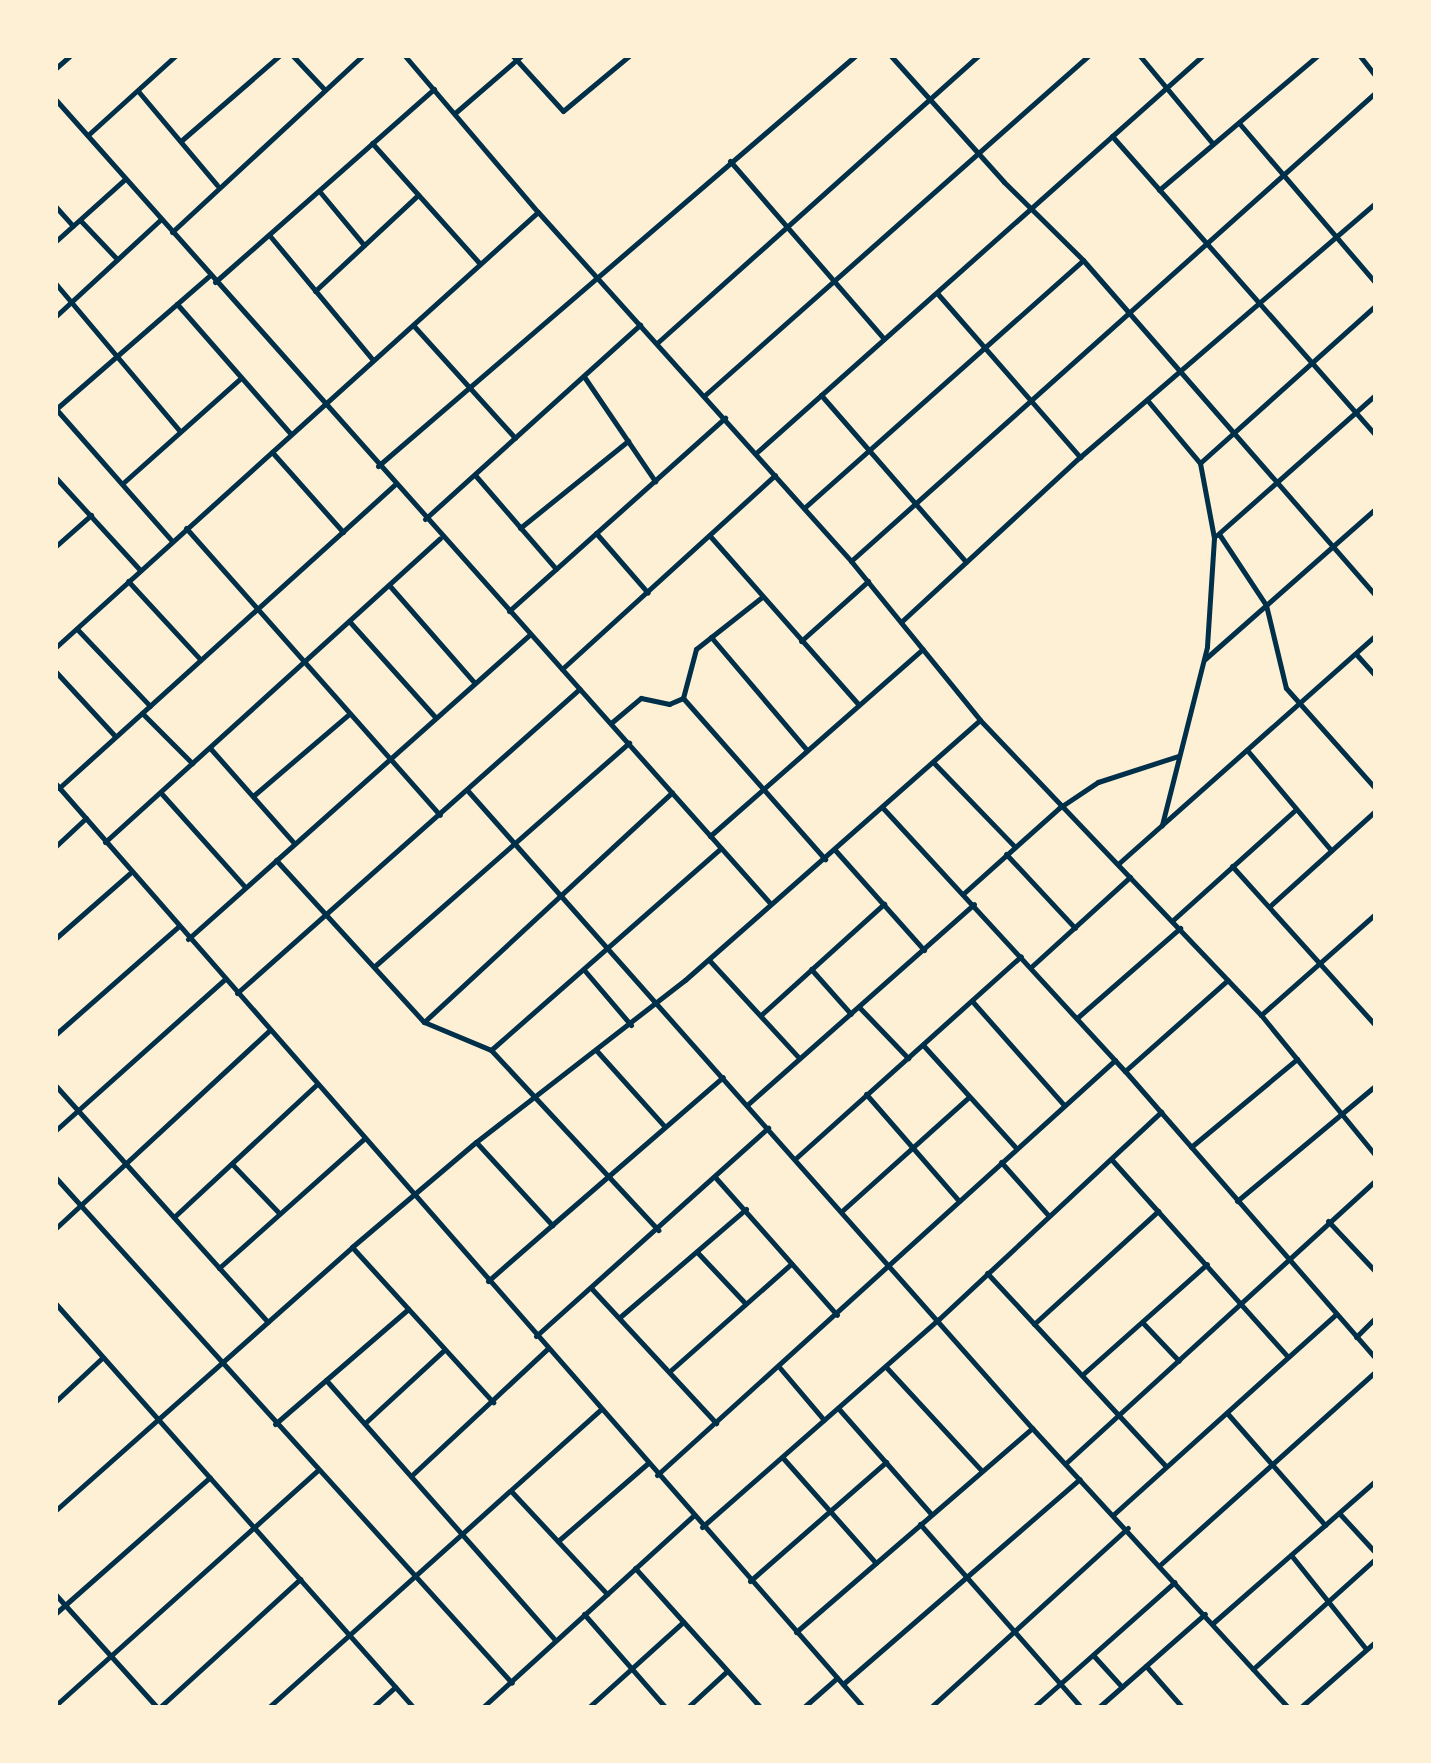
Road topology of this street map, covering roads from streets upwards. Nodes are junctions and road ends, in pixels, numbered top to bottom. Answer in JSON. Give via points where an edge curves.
{"nodes":[{"id":1,"x":70,"y":56,"type":"edge"},
{"id":2,"x":174,"y":56,"type":"edge"},
{"id":3,"x":279,"y":56,"type":"edge"},
{"id":4,"x":293,"y":56,"type":"edge"},
{"id":5,"x":362,"y":56,"type":"edge"},
{"id":6,"x":405,"y":56,"type":"edge"},
{"id":7,"x":629,"y":56,"type":"edge"},
{"id":8,"x":855,"y":56,"type":"edge"},
{"id":9,"x":891,"y":56,"type":"edge"},
{"id":10,"x":978,"y":56,"type":"edge"},
{"id":11,"x":1088,"y":56,"type":"edge"},
{"id":12,"x":1140,"y":56,"type":"edge"},
{"id":13,"x":1202,"y":56,"type":"edge"},
{"id":14,"x":1317,"y":56,"type":"edge"},
{"id":15,"x":1360,"y":56,"type":"edge"},
{"id":16,"x":517,"y":57,"type":"edge"},
{"id":17,"x":56,"y":68,"type":"edge"},
{"id":18,"x":1375,"y":75,"type":"edge"},
{"id":19,"x":1167,"y":87,"type":"junction"},
{"id":20,"x":324,"y":89,"type":"junction"},
{"id":21,"x":434,"y":89,"type":"junction"},
{"id":22,"x":138,"y":91,"type":"junction"},
{"id":23,"x":1375,"y":93,"type":"edge"},
{"id":24,"x":929,"y":98,"type":"junction"},
{"id":25,"x":56,"y":100,"type":"edge"},
{"id":26,"x":455,"y":113,"type":"junction"},
{"id":27,"x":1239,"y":123,"type":"junction"},
{"id":28,"x":88,"y":135,"type":"junction"},
{"id":29,"x":1112,"y":136,"type":"junction"},
{"id":30,"x":182,"y":140,"type":"junction"},
{"id":31,"x":372,"y":143,"type":"junction"},
{"id":32,"x":1213,"y":144,"type":"junction"},
{"id":33,"x":978,"y":152,"type":"junction"},
{"id":34,"x":730,"y":161,"type":"junction"},
{"id":35,"x":125,"y":179,"type":"junction"},
{"id":36,"x":1282,"y":179,"type":"junction"},
{"id":37,"x":217,"y":185,"type":"junction"},
{"id":38,"x":1159,"y":190,"type":"junction"},
{"id":39,"x":320,"y":192,"type":"junction"},
{"id":40,"x":418,"y":195,"type":"junction"},
{"id":41,"x":1375,"y":203,"type":"edge"},
{"id":42,"x":56,"y":207,"type":"edge"},
{"id":43,"x":1031,"y":208,"type":"junction"},
{"id":44,"x":538,"y":212,"type":"junction"},
{"id":45,"x":161,"y":219,"type":"junction"},
{"id":46,"x":80,"y":220,"type":"junction"},
{"id":47,"x":73,"y":226,"type":"junction"},
{"id":48,"x":788,"y":228,"type":"junction"},
{"id":49,"x":172,"y":232,"type":"junction"},
{"id":50,"x":270,"y":236,"type":"junction"},
{"id":51,"x":56,"y":241,"type":"edge"},
{"id":52,"x":1336,"y":241,"type":"junction"},
{"id":53,"x":1207,"y":244,"type":"junction"},
{"id":54,"x":364,"y":245,"type":"junction"},
{"id":55,"x":117,"y":259,"type":"junction"},
{"id":56,"x":1083,"y":260,"type":"junction"},
{"id":57,"x":480,"y":264,"type":"junction"},
{"id":58,"x":209,"y":276,"type":"junction"},
{"id":59,"x":597,"y":278,"type":"junction"},
{"id":60,"x":215,"y":282,"type":"junction"},
{"id":61,"x":1375,"y":282,"type":"edge"},
{"id":62,"x":56,"y":284,"type":"edge"},
{"id":63,"x":836,"y":284,"type":"junction"},
{"id":64,"x":315,"y":291,"type":"junction"},
{"id":65,"x":937,"y":293,"type":"junction"},
{"id":66,"x":71,"y":302,"type":"junction"},
{"id":67,"x":177,"y":304,"type":"junction"},
{"id":68,"x":1375,"y":306,"type":"edge"},
{"id":69,"x":1259,"y":307,"type":"junction"},
{"id":70,"x":1131,"y":315,"type":"junction"},
{"id":71,"x":56,"y":316,"type":"edge"},
{"id":72,"x":413,"y":325,"type":"junction"},
{"id":73,"x":640,"y":325,"type":"junction"},
{"id":74,"x":884,"y":339,"type":"junction"},
{"id":75,"x":657,"y":343,"type":"junction"},
{"id":76,"x":986,"y":348,"type":"junction"},
{"id":77,"x":115,"y":357,"type":"junction"},
{"id":78,"x":373,"y":360,"type":"junction"},
{"id":79,"x":1311,"y":363,"type":"junction"},
{"id":80,"x":1182,"y":372,"type":"junction"},
{"id":81,"x":241,"y":378,"type":"junction"},
{"id":82,"x":585,"y":378,"type":"junction"},
{"id":83,"x":467,"y":386,"type":"junction"},
{"id":84,"x":705,"y":395,"type":"junction"},
{"id":85,"x":821,"y":395,"type":"junction"},
{"id":86,"x":1375,"y":395,"type":"edge"},
{"id":87,"x":1148,"y":401,"type":"junction"},
{"id":88,"x":1035,"y":402,"type":"junction"},
{"id":89,"x":323,"y":406,"type":"junction"},
{"id":90,"x":56,"y":409,"type":"edge"},
{"id":91,"x":1356,"y":411,"type":"junction"},
{"id":92,"x":725,"y":418,"type":"junction"},
{"id":93,"x":180,"y":431,"type":"junction"},
{"id":94,"x":1234,"y":431,"type":"junction"},
{"id":95,"x":291,"y":434,"type":"junction"},
{"id":96,"x":1375,"y":434,"type":"edge"},
{"id":97,"x":515,"y":438,"type":"junction"},
{"id":98,"x":628,"y":441,"type":"junction"},
{"id":99,"x":272,"y":452,"type":"junction"},
{"id":100,"x":756,"y":453,"type":"junction"},
{"id":101,"x":869,"y":454,"type":"junction"},
{"id":102,"x":1080,"y":457,"type":"junction"},
{"id":103,"x":1200,"y":463,"type":"junction"},
{"id":104,"x":378,"y":466,"type":"junction"},
{"id":105,"x":475,"y":475,"type":"junction"},
{"id":106,"x":775,"y":475,"type":"junction"},
{"id":107,"x":56,"y":478,"type":"edge"},
{"id":108,"x":655,"y":481,"type":"junction"},
{"id":109,"x":123,"y":483,"type":"junction"},
{"id":110,"x":1279,"y":483,"type":"junction"},
{"id":111,"x":394,"y":485,"type":"junction"},
{"id":112,"x":915,"y":506,"type":"junction"},
{"id":113,"x":804,"y":508,"type":"junction"},
{"id":114,"x":1375,"y":509,"type":"edge"},
{"id":115,"x":91,"y":515,"type":"junction"},
{"id":116,"x":425,"y":519,"type":"junction"},
{"id":117,"x":186,"y":528,"type":"junction"},
{"id":118,"x":520,"y":528,"type":"junction"},
{"id":119,"x":343,"y":532,"type":"junction"},
{"id":120,"x":596,"y":533,"type":"junction"},
{"id":121,"x":710,"y":536,"type":"junction"},
{"id":122,"x":1216,"y":536,"type":"junction"},
{"id":123,"x":440,"y":538,"type":"junction"},
{"id":124,"x":172,"y":541,"type":"junction"},
{"id":125,"x":56,"y":546,"type":"edge"},
{"id":126,"x":1333,"y":547,"type":"junction"},
{"id":127,"x":851,"y":561,"type":"junction"},
{"id":128,"x":966,"y":562,"type":"junction"},
{"id":129,"x":556,"y":569,"type":"junction"},
{"id":130,"x":140,"y":570,"type":"junction"},
{"id":131,"x":128,"y":581,"type":"junction"},
{"id":132,"x":868,"y":581,"type":"junction"},
{"id":133,"x":389,"y":585,"type":"junction"},
{"id":134,"x":648,"y":593,"type":"junction"},
{"id":135,"x":1375,"y":595,"type":"edge"},
{"id":136,"x":762,"y":597,"type":"junction"},
{"id":137,"x":1266,"y":605,"type":"junction"},
{"id":138,"x":257,"y":610,"type":"junction"},
{"id":139,"x":509,"y":611,"type":"junction"},
{"id":140,"x":349,"y":621,"type":"junction"},
{"id":141,"x":901,"y":622,"type":"junction"},
{"id":142,"x":77,"y":629,"type":"junction"},
{"id":143,"x":530,"y":634,"type":"junction"},
{"id":144,"x":1375,"y":636,"type":"edge"},
{"id":145,"x":711,"y":637,"type":"junction"},
{"id":146,"x":801,"y":641,"type":"junction"},
{"id":147,"x":56,"y":647,"type":"edge"},
{"id":148,"x":923,"y":649,"type":"junction"},
{"id":149,"x":1356,"y":654,"type":"junction"},
{"id":150,"x":200,"y":659,"type":"junction"},
{"id":151,"x":1205,"y":660,"type":"junction"},
{"id":152,"x":304,"y":664,"type":"junction"},
{"id":153,"x":562,"y":669,"type":"junction"},
{"id":154,"x":56,"y":672,"type":"edge"},
{"id":155,"x":1375,"y":675,"type":"edge"},
{"id":156,"x":474,"y":682,"type":"junction"},
{"id":157,"x":579,"y":689,"type":"junction"},
{"id":158,"x":683,"y":698,"type":"junction"},
{"id":159,"x":858,"y":704,"type":"junction"},
{"id":160,"x":1299,"y":705,"type":"junction"},
{"id":161,"x":150,"y":706,"type":"junction"},
{"id":162,"x":142,"y":713,"type":"junction"},
{"id":163,"x":348,"y":715,"type":"junction"},
{"id":164,"x":435,"y":717,"type":"junction"},
{"id":165,"x":980,"y":720,"type":"junction"},
{"id":166,"x":611,"y":723,"type":"junction"},
{"id":167,"x":115,"y":736,"type":"junction"},
{"id":168,"x":629,"y":743,"type":"junction"},
{"id":169,"x":210,"y":748,"type":"junction"},
{"id":170,"x":807,"y":750,"type":"junction"},
{"id":171,"x":1247,"y":750,"type":"junction"},
{"id":172,"x":1178,"y":756,"type":"junction"},
{"id":173,"x":388,"y":759,"type":"junction"},
{"id":174,"x":933,"y":762,"type":"junction"},
{"id":175,"x":193,"y":764,"type":"junction"},
{"id":176,"x":58,"y":786,"type":"edge"},
{"id":177,"x":764,"y":787,"type":"junction"},
{"id":178,"x":1375,"y":788,"type":"edge"},
{"id":179,"x":468,"y":791,"type":"junction"},
{"id":180,"x":672,"y":792,"type":"junction"},
{"id":181,"x":161,"y":793,"type":"junction"},
{"id":182,"x":253,"y":796,"type":"junction"},
{"id":183,"x":882,"y":807,"type":"junction"},
{"id":184,"x":1059,"y":808,"type":"junction"},
{"id":185,"x":1295,"y":810,"type":"junction"},
{"id":186,"x":1375,"y":811,"type":"edge"},
{"id":187,"x":440,"y":815,"type":"junction"},
{"id":188,"x":86,"y":818,"type":"junction"},
{"id":189,"x":1162,"y":825,"type":"junction"},
{"id":190,"x":710,"y":836,"type":"junction"},
{"id":191,"x":105,"y":842,"type":"junction"},
{"id":192,"x":294,"y":844,"type":"junction"},
{"id":193,"x":514,"y":845,"type":"junction"},
{"id":194,"x":56,"y":846,"type":"edge"},
{"id":195,"x":1015,"y":847,"type":"junction"},
{"id":196,"x":721,"y":848,"type":"junction"},
{"id":197,"x":835,"y":850,"type":"junction"},
{"id":198,"x":1331,"y":850,"type":"junction"},
{"id":199,"x":1006,"y":854,"type":"junction"},
{"id":200,"x":825,"y":859,"type":"junction"},
{"id":201,"x":276,"y":860,"type":"junction"},
{"id":202,"x":1118,"y":864,"type":"junction"},
{"id":203,"x":1232,"y":866,"type":"junction"},
{"id":204,"x":130,"y":873,"type":"junction"},
{"id":205,"x":1130,"y":877,"type":"junction"},
{"id":206,"x":245,"y":887,"type":"junction"},
{"id":207,"x":964,"y":893,"type":"junction"},
{"id":208,"x":562,"y":898,"type":"junction"},
{"id":209,"x":770,"y":904,"type":"junction"},
{"id":210,"x":884,"y":904,"type":"junction"},
{"id":211,"x":974,"y":904,"type":"junction"},
{"id":212,"x":1270,"y":906,"type":"junction"},
{"id":213,"x":327,"y":913,"type":"junction"},
{"id":214,"x":1375,"y":914,"type":"edge"},
{"id":215,"x":1173,"y":920,"type":"junction"},
{"id":216,"x":178,"y":927,"type":"junction"},
{"id":217,"x":1075,"y":928,"type":"junction"},
{"id":218,"x":1180,"y":928,"type":"junction"},
{"id":219,"x":56,"y":938,"type":"edge"},
{"id":220,"x":188,"y":939,"type":"junction"},
{"id":221,"x":609,"y":950,"type":"junction"},
{"id":222,"x":924,"y":950,"type":"junction"},
{"id":223,"x":1021,"y":956,"type":"junction"},
{"id":224,"x":709,"y":960,"type":"junction"},
{"id":225,"x":1322,"y":963,"type":"junction"},
{"id":226,"x":376,"y":965,"type":"junction"},
{"id":227,"x":1031,"y":967,"type":"junction"},
{"id":228,"x":811,"y":969,"type":"junction"},
{"id":229,"x":585,"y":971,"type":"junction"},
{"id":230,"x":224,"y":980,"type":"junction"},
{"id":231,"x":1228,"y":980,"type":"junction"},
{"id":232,"x":237,"y":993,"type":"junction"},
{"id":233,"x":972,"y":1001,"type":"junction"},
{"id":234,"x":657,"y":1003,"type":"junction"},
{"id":235,"x":859,"y":1007,"type":"junction"},
{"id":236,"x":1375,"y":1013,"type":"edge"},
{"id":237,"x":851,"y":1014,"type":"junction"},
{"id":238,"x":761,"y":1015,"type":"junction"},
{"id":239,"x":1261,"y":1015,"type":"junction"},
{"id":240,"x":1077,"y":1018,"type":"junction"},
{"id":241,"x":1369,"y":1018,"type":"junction"},
{"id":242,"x":424,"y":1022,"type":"junction"},
{"id":243,"x":631,"y":1025,"type":"junction"},
{"id":244,"x":1375,"y":1025,"type":"edge"},
{"id":245,"x":270,"y":1030,"type":"junction"},
{"id":246,"x":56,"y":1034,"type":"edge"},
{"id":247,"x":923,"y":1045,"type":"junction"},
{"id":248,"x":491,"y":1050,"type":"junction"},
{"id":249,"x":596,"y":1050,"type":"junction"},
{"id":250,"x":799,"y":1058,"type":"junction"},
{"id":251,"x":908,"y":1058,"type":"junction"},
{"id":252,"x":1297,"y":1059,"type":"junction"},
{"id":253,"x":1115,"y":1060,"type":"junction"},
{"id":254,"x":1125,"y":1071,"type":"junction"},
{"id":255,"x":723,"y":1077,"type":"junction"},
{"id":256,"x":317,"y":1084,"type":"junction"},
{"id":257,"x":56,"y":1086,"type":"edge"},
{"id":258,"x":1375,"y":1086,"type":"edge"},
{"id":259,"x":866,"y":1094,"type":"junction"},
{"id":260,"x":969,"y":1097,"type":"junction"},
{"id":261,"x":535,"y":1098,"type":"junction"},
{"id":262,"x":747,"y":1105,"type":"junction"},
{"id":263,"x":1064,"y":1105,"type":"junction"},
{"id":264,"x":78,"y":1110,"type":"junction"},
{"id":265,"x":1161,"y":1112,"type":"junction"},
{"id":266,"x":1342,"y":1115,"type":"junction"},
{"id":267,"x":665,"y":1127,"type":"junction"},
{"id":268,"x":768,"y":1128,"type":"junction"},
{"id":269,"x":56,"y":1130,"type":"edge"},
{"id":270,"x":364,"y":1139,"type":"junction"},
{"id":271,"x":476,"y":1142,"type":"junction"},
{"id":272,"x":1191,"y":1147,"type":"junction"},
{"id":273,"x":1016,"y":1148,"type":"junction"},
{"id":274,"x":913,"y":1149,"type":"junction"},
{"id":275,"x":1375,"y":1155,"type":"edge"},
{"id":276,"x":796,"y":1158,"type":"junction"},
{"id":277,"x":1112,"y":1160,"type":"junction"},
{"id":278,"x":1001,"y":1162,"type":"junction"},
{"id":279,"x":232,"y":1164,"type":"junction"},
{"id":280,"x":127,"y":1165,"type":"junction"},
{"id":281,"x":607,"y":1177,"type":"junction"},
{"id":282,"x":715,"y":1177,"type":"junction"},
{"id":283,"x":56,"y":1178,"type":"edge"},
{"id":284,"x":1375,"y":1181,"type":"edge"},
{"id":285,"x":413,"y":1195,"type":"junction"},
{"id":286,"x":959,"y":1201,"type":"junction"},
{"id":287,"x":1237,"y":1201,"type":"junction"},
{"id":288,"x":81,"y":1206,"type":"junction"},
{"id":289,"x":746,"y":1209,"type":"junction"},
{"id":290,"x":843,"y":1210,"type":"junction"},
{"id":291,"x":1158,"y":1211,"type":"junction"},
{"id":292,"x":279,"y":1213,"type":"junction"},
{"id":293,"x":1049,"y":1216,"type":"junction"},
{"id":294,"x":174,"y":1217,"type":"junction"},
{"id":295,"x":1328,"y":1221,"type":"junction"},
{"id":296,"x":552,"y":1225,"type":"junction"},
{"id":297,"x":56,"y":1228,"type":"edge"},
{"id":298,"x":658,"y":1230,"type":"junction"},
{"id":299,"x":352,"y":1247,"type":"junction"},
{"id":300,"x":697,"y":1252,"type":"junction"},
{"id":301,"x":1285,"y":1259,"type":"junction"},
{"id":302,"x":791,"y":1264,"type":"junction"},
{"id":303,"x":1207,"y":1264,"type":"junction"},
{"id":304,"x":891,"y":1266,"type":"junction"},
{"id":305,"x":219,"y":1268,"type":"junction"},
{"id":306,"x":1375,"y":1271,"type":"edge"},
{"id":307,"x":987,"y":1273,"type":"junction"},
{"id":308,"x":488,"y":1281,"type":"junction"},
{"id":309,"x":592,"y":1289,"type":"junction"},
{"id":310,"x":745,"y":1303,"type":"junction"},
{"id":311,"x":1242,"y":1303,"type":"junction"},
{"id":312,"x":56,"y":1304,"type":"edge"},
{"id":313,"x":408,"y":1309,"type":"junction"},
{"id":314,"x":837,"y":1315,"type":"junction"},
{"id":315,"x":1335,"y":1315,"type":"junction"},
{"id":316,"x":620,"y":1317,"type":"junction"},
{"id":317,"x":1375,"y":1318,"type":"edge"},
{"id":318,"x":939,"y":1319,"type":"junction"},
{"id":319,"x":268,"y":1322,"type":"junction"},
{"id":320,"x":1143,"y":1323,"type":"junction"},
{"id":321,"x":1034,"y":1324,"type":"junction"},
{"id":322,"x":536,"y":1336,"type":"junction"},
{"id":323,"x":1356,"y":1337,"type":"junction"},
{"id":324,"x":547,"y":1349,"type":"junction"},
{"id":325,"x":444,"y":1350,"type":"junction"},
{"id":326,"x":1288,"y":1356,"type":"junction"},
{"id":327,"x":103,"y":1357,"type":"junction"},
{"id":328,"x":1375,"y":1358,"type":"edge"},
{"id":329,"x":1179,"y":1361,"type":"junction"},
{"id":330,"x":220,"y":1365,"type":"junction"},
{"id":331,"x":886,"y":1367,"type":"junction"},
{"id":332,"x":780,"y":1368,"type":"junction"},
{"id":333,"x":670,"y":1371,"type":"junction"},
{"id":334,"x":1375,"y":1372,"type":"edge"},
{"id":335,"x":1082,"y":1375,"type":"junction"},
{"id":336,"x":326,"y":1380,"type":"junction"},
{"id":337,"x":56,"y":1401,"type":"edge"},
{"id":338,"x":493,"y":1402,"type":"junction"},
{"id":339,"x":838,"y":1408,"type":"junction"},
{"id":340,"x":600,"y":1410,"type":"junction"},
{"id":341,"x":1227,"y":1413,"type":"junction"},
{"id":342,"x":1120,"y":1416,"type":"junction"},
{"id":343,"x":159,"y":1420,"type":"junction"},
{"id":344,"x":824,"y":1420,"type":"junction"},
{"id":345,"x":365,"y":1423,"type":"junction"},
{"id":346,"x":716,"y":1423,"type":"junction"},
{"id":347,"x":275,"y":1424,"type":"junction"},
{"id":348,"x":1032,"y":1428,"type":"junction"},
{"id":349,"x":783,"y":1458,"type":"junction"},
{"id":350,"x":886,"y":1462,"type":"junction"},
{"id":351,"x":1066,"y":1463,"type":"junction"},
{"id":352,"x":647,"y":1464,"type":"junction"},
{"id":353,"x":1166,"y":1466,"type":"junction"},
{"id":354,"x":1273,"y":1466,"type":"junction"},
{"id":355,"x":981,"y":1470,"type":"junction"},
{"id":356,"x":317,"y":1471,"type":"junction"},
{"id":357,"x":657,"y":1475,"type":"junction"},
{"id":358,"x":411,"y":1476,"type":"junction"},
{"id":359,"x":210,"y":1477,"type":"junction"},
{"id":360,"x":1080,"y":1479,"type":"junction"},
{"id":361,"x":1375,"y":1481,"type":"edge"},
{"id":362,"x":511,"y":1491,"type":"junction"},
{"id":363,"x":56,"y":1510,"type":"edge"},
{"id":364,"x":830,"y":1511,"type":"junction"},
{"id":365,"x":1339,"y":1513,"type":"junction"},
{"id":366,"x":931,"y":1514,"type":"junction"},
{"id":367,"x":1114,"y":1514,"type":"junction"},
{"id":368,"x":693,"y":1516,"type":"junction"},
{"id":369,"x":920,"y":1524,"type":"junction"},
{"id":370,"x":1325,"y":1525,"type":"junction"},
{"id":371,"x":702,"y":1527,"type":"junction"},
{"id":372,"x":254,"y":1528,"type":"junction"},
{"id":373,"x":1128,"y":1528,"type":"junction"},
{"id":374,"x":462,"y":1534,"type":"junction"},
{"id":375,"x":558,"y":1541,"type":"junction"},
{"id":376,"x":1375,"y":1552,"type":"edge"},
{"id":377,"x":1291,"y":1555,"type":"junction"},
{"id":378,"x":1375,"y":1559,"type":"edge"},
{"id":379,"x":876,"y":1563,"type":"junction"},
{"id":380,"x":1161,"y":1564,"type":"junction"},
{"id":381,"x":635,"y":1568,"type":"junction"},
{"id":382,"x":413,"y":1576,"type":"junction"},
{"id":383,"x":966,"y":1578,"type":"junction"},
{"id":384,"x":300,"y":1579,"type":"junction"},
{"id":385,"x":750,"y":1581,"type":"junction"},
{"id":386,"x":1175,"y":1582,"type":"junction"},
{"id":387,"x":607,"y":1594,"type":"junction"},
{"id":388,"x":56,"y":1595,"type":"edge"},
{"id":389,"x":1327,"y":1601,"type":"junction"},
{"id":390,"x":65,"y":1605,"type":"junction"},
{"id":391,"x":56,"y":1613,"type":"edge"},
{"id":392,"x":584,"y":1614,"type":"junction"},
{"id":393,"x":1205,"y":1614,"type":"junction"},
{"id":394,"x":683,"y":1622,"type":"junction"},
{"id":395,"x":1213,"y":1623,"type":"junction"},
{"id":396,"x":1015,"y":1631,"type":"junction"},
{"id":397,"x":796,"y":1632,"type":"junction"},
{"id":398,"x":348,"y":1634,"type":"junction"},
{"id":399,"x":555,"y":1640,"type":"junction"},
{"id":400,"x":1375,"y":1642,"type":"edge"},
{"id":401,"x":1366,"y":1649,"type":"junction"},
{"id":402,"x":110,"y":1655,"type":"junction"},
{"id":403,"x":1093,"y":1655,"type":"junction"},
{"id":404,"x":1146,"y":1666,"type":"junction"},
{"id":405,"x":632,"y":1669,"type":"junction"},
{"id":406,"x":1253,"y":1669,"type":"junction"},
{"id":407,"x":727,"y":1671,"type":"junction"},
{"id":408,"x":837,"y":1678,"type":"junction"},
{"id":409,"x":512,"y":1683,"type":"junction"},
{"id":410,"x":843,"y":1684,"type":"junction"},
{"id":411,"x":1060,"y":1684,"type":"junction"},
{"id":412,"x":395,"y":1687,"type":"junction"},
{"id":413,"x":1122,"y":1687,"type":"junction"},
{"id":414,"x":56,"y":1705,"type":"edge"},
{"id":415,"x":158,"y":1707,"type":"edge"},
{"id":416,"x":269,"y":1707,"type":"edge"},
{"id":417,"x":373,"y":1707,"type":"edge"},
{"id":418,"x":413,"y":1707,"type":"edge"},
{"id":419,"x":483,"y":1707,"type":"edge"},
{"id":420,"x":589,"y":1707,"type":"edge"},
{"id":421,"x":665,"y":1707,"type":"edge"},
{"id":422,"x":688,"y":1707,"type":"edge"},
{"id":423,"x":760,"y":1707,"type":"edge"},
{"id":424,"x":804,"y":1707,"type":"edge"},
{"id":425,"x":863,"y":1707,"type":"edge"},
{"id":426,"x":931,"y":1707,"type":"edge"},
{"id":427,"x":1034,"y":1707,"type":"edge"},
{"id":428,"x":1081,"y":1707,"type":"edge"},
{"id":429,"x":1099,"y":1707,"type":"edge"},
{"id":430,"x":1182,"y":1707,"type":"edge"},
{"id":431,"x":1288,"y":1707,"type":"edge"},
{"id":432,"x":1301,"y":1707,"type":"edge"}],
"edges":[{"from":1,"to":17,"type":"street"},
{"from":2,"to":22,"type":"street"},
{"from":3,"to":30,"type":"street"},
{"from":4,"to":20,"type":"street"},
{"from":5,"to":20,"type":"street"},
{"from":6,"to":21,"type":"street"},
{"from":7,"to":16,"type":"street","via":[[563,111]]},
{"from":8,"to":34,"type":"street"},
{"from":9,"to":24,"type":"street"},
{"from":10,"to":24,"type":"street"},
{"from":11,"to":33,"type":"street"},
{"from":12,"to":19,"type":"street"},
{"from":13,"to":19,"type":"street"},
{"from":14,"to":27,"type":"street"},
{"from":15,"to":18,"type":"street"},
{"from":16,"to":26,"type":"street"},
{"from":19,"to":29,"type":"street"},
{"from":19,"to":32,"type":"street"},
{"from":20,"to":37,"type":"street"},
{"from":21,"to":26,"type":"street"},
{"from":21,"to":31,"type":"street"},
{"from":22,"to":28,"type":"street"},
{"from":22,"to":30,"type":"street"},
{"from":23,"to":36,"type":"street"},
{"from":24,"to":33,"type":"street"},
{"from":24,"to":48,"type":"street"},
{"from":25,"to":28,"type":"street"},
{"from":26,"to":44,"type":"street"},
{"from":27,"to":32,"type":"street"},
{"from":27,"to":36,"type":"street"},
{"from":28,"to":35,"type":"street"},
{"from":29,"to":38,"type":"street"},
{"from":29,"to":43,"type":"street"},
{"from":30,"to":37,"type":"street"},
{"from":31,"to":39,"type":"street"},
{"from":31,"to":40,"type":"street"},
{"from":32,"to":38,"type":"street"},
{"from":33,"to":43,"type":"street"},
{"from":33,"to":63,"type":"street"},
{"from":34,"to":48,"type":"street"},
{"from":34,"to":59,"type":"street"},
{"from":35,"to":45,"type":"street"},
{"from":35,"to":46,"type":"street"},
{"from":36,"to":52,"type":"street"},
{"from":36,"to":53,"type":"street"},
{"from":37,"to":49,"type":"street"},
{"from":38,"to":53,"type":"street"},
{"from":39,"to":50,"type":"street"},
{"from":39,"to":54,"type":"street"},
{"from":40,"to":54,"type":"street"},
{"from":40,"to":57,"type":"street"},
{"from":41,"to":52,"type":"street"},
{"from":42,"to":47,"type":"street"},
{"from":43,"to":56,"type":"street"},
{"from":43,"to":65,"type":"street"},
{"from":44,"to":57,"type":"street"},
{"from":44,"to":59,"type":"street"},
{"from":45,"to":49,"type":"street"},
{"from":45,"to":55,"type":"street"},
{"from":46,"to":47,"type":"street"},
{"from":46,"to":55,"type":"street"},
{"from":47,"to":51,"type":"street"},
{"from":48,"to":63,"type":"street"},
{"from":48,"to":75,"type":"street"},
{"from":49,"to":58,"type":"street"},
{"from":50,"to":60,"type":"street"},
{"from":50,"to":64,"type":"street"},
{"from":52,"to":61,"type":"street"},
{"from":52,"to":69,"type":"street"},
{"from":53,"to":69,"type":"street"},
{"from":53,"to":70,"type":"street"},
{"from":54,"to":64,"type":"street"},
{"from":55,"to":66,"type":"street"},
{"from":56,"to":70,"type":"street"},
{"from":56,"to":76,"type":"street"},
{"from":57,"to":72,"type":"street"},
{"from":58,"to":60,"type":"street"},
{"from":58,"to":67,"type":"street"},
{"from":59,"to":73,"type":"street"},
{"from":59,"to":83,"type":"street"},
{"from":60,"to":89,"type":"street"},
{"from":62,"to":66,"type":"street"},
{"from":63,"to":74,"type":"street"},
{"from":63,"to":84,"type":"street"},
{"from":64,"to":78,"type":"street"},
{"from":65,"to":74,"type":"street"},
{"from":65,"to":76,"type":"street"},
{"from":66,"to":71,"type":"street"},
{"from":66,"to":77,"type":"street"},
{"from":67,"to":77,"type":"street"},
{"from":67,"to":81,"type":"street"},
{"from":68,"to":79,"type":"street"},
{"from":69,"to":79,"type":"street"},
{"from":69,"to":80,"type":"street"},
{"from":70,"to":80,"type":"street"},
{"from":70,"to":88,"type":"street"},
{"from":72,"to":78,"type":"street"},
{"from":72,"to":83,"type":"street"},
{"from":73,"to":75,"type":"street"},
{"from":73,"to":82,"type":"street"},
{"from":74,"to":85,"type":"street"},
{"from":75,"to":84,"type":"street"},
{"from":76,"to":88,"type":"street"},
{"from":76,"to":101,"type":"street"},
{"from":77,"to":90,"type":"street"},
{"from":77,"to":93,"type":"street"},
{"from":78,"to":89,"type":"street"},
{"from":79,"to":91,"type":"street"},
{"from":79,"to":94,"type":"street"},
{"from":80,"to":87,"type":"street"},
{"from":80,"to":94,"type":"street"},
{"from":81,"to":93,"type":"street"},
{"from":81,"to":95,"type":"street"},
{"from":82,"to":97,"type":"street"},
{"from":82,"to":98,"type":"street"},
{"from":83,"to":97,"type":"street"},
{"from":83,"to":104,"type":"street"},
{"from":84,"to":92,"type":"street"},
{"from":85,"to":100,"type":"street"},
{"from":85,"to":101,"type":"street"},
{"from":86,"to":91,"type":"street"},
{"from":87,"to":102,"type":"street"},
{"from":87,"to":103,"type":"street"},
{"from":88,"to":102,"type":"street"},
{"from":88,"to":112,"type":"street"},
{"from":89,"to":95,"type":"street"},
{"from":89,"to":104,"type":"street"},
{"from":90,"to":109,"type":"street"},
{"from":91,"to":96,"type":"street"},
{"from":91,"to":110,"type":"street"},
{"from":92,"to":100,"type":"street"},
{"from":92,"to":108,"type":"street"},
{"from":93,"to":109,"type":"street"},
{"from":94,"to":103,"type":"street"},
{"from":94,"to":110,"type":"street"},
{"from":95,"to":99,"type":"street"},
{"from":97,"to":105,"type":"street"},
{"from":98,"to":108,"type":"street"},
{"from":98,"to":118,"type":"street"},
{"from":99,"to":117,"type":"street"},
{"from":99,"to":119,"type":"street"},
{"from":100,"to":106,"type":"street"},
{"from":101,"to":112,"type":"street"},
{"from":101,"to":113,"type":"street"},
{"from":102,"to":128,"type":"street"},
{"from":103,"to":122,"type":"street"},
{"from":104,"to":111,"type":"street"},
{"from":105,"to":116,"type":"street"},
{"from":105,"to":118,"type":"street"},
{"from":106,"to":113,"type":"street"},
{"from":106,"to":121,"type":"street"},
{"from":107,"to":115,"type":"street"},
{"from":108,"to":120,"type":"street"},
{"from":109,"to":124,"type":"street"},
{"from":110,"to":122,"type":"street"},
{"from":110,"to":126,"type":"street"},
{"from":111,"to":116,"type":"street"},
{"from":111,"to":119,"type":"street"},
{"from":112,"to":127,"type":"street"},
{"from":112,"to":128,"type":"street"},
{"from":113,"to":127,"type":"street"},
{"from":114,"to":126,"type":"street"},
{"from":115,"to":125,"type":"street"},
{"from":115,"to":130,"type":"street"},
{"from":116,"to":123,"type":"street"},
{"from":117,"to":124,"type":"street"},
{"from":117,"to":138,"type":"street"},
{"from":118,"to":129,"type":"street"},
{"from":119,"to":138,"type":"street"},
{"from":120,"to":129,"type":"street"},
{"from":120,"to":134,"type":"street"},
{"from":121,"to":134,"type":"street"},
{"from":121,"to":136,"type":"street"},
{"from":122,"to":137,"type":"street"},
{"from":122,"to":151,"type":"street"},
{"from":123,"to":133,"type":"street"},
{"from":123,"to":139,"type":"street"},
{"from":124,"to":130,"type":"street"},
{"from":126,"to":135,"type":"street"},
{"from":126,"to":137,"type":"street"},
{"from":127,"to":132,"type":"street"},
{"from":128,"to":141,"type":"street"},
{"from":129,"to":139,"type":"street"},
{"from":130,"to":131,"type":"street"},
{"from":131,"to":142,"type":"street"},
{"from":131,"to":150,"type":"street"},
{"from":132,"to":141,"type":"street"},
{"from":132,"to":146,"type":"street"},
{"from":133,"to":140,"type":"street"},
{"from":133,"to":156,"type":"street"},
{"from":134,"to":153,"type":"street"},
{"from":136,"to":145,"type":"street"},
{"from":136,"to":146,"type":"street"},
{"from":137,"to":151,"type":"street"},
{"from":137,"to":160,"type":"street","via":[[1283,680]]},
{"from":138,"to":150,"type":"street"},
{"from":138,"to":152,"type":"street"},
{"from":139,"to":143,"type":"street"},
{"from":140,"to":152,"type":"street"},
{"from":140,"to":164,"type":"street"},
{"from":141,"to":148,"type":"street"},
{"from":142,"to":147,"type":"street"},
{"from":142,"to":161,"type":"street"},
{"from":143,"to":153,"type":"street"},
{"from":143,"to":156,"type":"street"},
{"from":144,"to":149,"type":"street"},
{"from":145,"to":158,"type":"street","via":[[693,652]]},
{"from":145,"to":170,"type":"street"},
{"from":146,"to":159,"type":"street"},
{"from":148,"to":159,"type":"street"},
{"from":148,"to":165,"type":"street"},
{"from":149,"to":155,"type":"street"},
{"from":149,"to":160,"type":"street"},
{"from":150,"to":161,"type":"street"},
{"from":151,"to":172,"type":"street"},
{"from":152,"to":163,"type":"street"},
{"from":152,"to":169,"type":"street"},
{"from":153,"to":157,"type":"street"},
{"from":154,"to":167,"type":"street"},
{"from":156,"to":164,"type":"street"},
{"from":157,"to":166,"type":"street"},
{"from":157,"to":179,"type":"street"},
{"from":158,"to":166,"type":"street","via":[[669,704],[641,698]]},
{"from":158,"to":177,"type":"street"},
{"from":159,"to":170,"type":"street"},
{"from":160,"to":171,"type":"street"},
{"from":160,"to":178,"type":"street"},
{"from":161,"to":162,"type":"street"},
{"from":162,"to":167,"type":"street"},
{"from":162,"to":175,"type":"street"},
{"from":163,"to":173,"type":"street"},
{"from":163,"to":182,"type":"street"},
{"from":164,"to":173,"type":"street"},
{"from":165,"to":174,"type":"street"},
{"from":165,"to":184,"type":"street"},
{"from":166,"to":168,"type":"street"},
{"from":167,"to":176,"type":"street"},
{"from":168,"to":180,"type":"street"},
{"from":168,"to":193,"type":"street"},
{"from":169,"to":175,"type":"street"},
{"from":169,"to":182,"type":"street"},
{"from":170,"to":177,"type":"street"},
{"from":171,"to":185,"type":"street"},
{"from":171,"to":189,"type":"street"},
{"from":172,"to":184,"type":"street","via":[[1104,778]]},
{"from":172,"to":189,"type":"street"},
{"from":173,"to":187,"type":"street"},
{"from":173,"to":192,"type":"street"},
{"from":174,"to":183,"type":"street"},
{"from":174,"to":195,"type":"street"},
{"from":175,"to":181,"type":"street"},
{"from":176,"to":188,"type":"street"},
{"from":177,"to":190,"type":"street"},
{"from":177,"to":200,"type":"street"},
{"from":179,"to":187,"type":"street"},
{"from":179,"to":193,"type":"street"},
{"from":180,"to":190,"type":"street"},
{"from":180,"to":208,"type":"street"},
{"from":181,"to":191,"type":"street"},
{"from":181,"to":206,"type":"street"},
{"from":182,"to":192,"type":"street"},
{"from":183,"to":197,"type":"street"},
{"from":183,"to":207,"type":"street"},
{"from":184,"to":195,"type":"street"},
{"from":184,"to":202,"type":"street"},
{"from":185,"to":198,"type":"street"},
{"from":185,"to":203,"type":"street"},
{"from":186,"to":198,"type":"street"},
{"from":187,"to":213,"type":"street"},
{"from":188,"to":191,"type":"street"},
{"from":188,"to":194,"type":"street"},
{"from":189,"to":202,"type":"street"},
{"from":190,"to":196,"type":"street"},
{"from":191,"to":204,"type":"street"},
{"from":192,"to":201,"type":"street"},
{"from":193,"to":208,"type":"street"},
{"from":193,"to":226,"type":"street"},
{"from":195,"to":199,"type":"street"},
{"from":196,"to":209,"type":"street"},
{"from":196,"to":221,"type":"street"},
{"from":197,"to":200,"type":"street"},
{"from":197,"to":210,"type":"street"},
{"from":198,"to":212,"type":"street"},
{"from":199,"to":207,"type":"street"},
{"from":199,"to":217,"type":"street"},
{"from":200,"to":209,"type":"street"},
{"from":201,"to":206,"type":"street"},
{"from":201,"to":213,"type":"street"},
{"from":202,"to":205,"type":"street"},
{"from":203,"to":212,"type":"street"},
{"from":203,"to":215,"type":"street"},
{"from":204,"to":216,"type":"street"},
{"from":204,"to":219,"type":"street"},
{"from":205,"to":215,"type":"street"},
{"from":205,"to":217,"type":"street"},
{"from":206,"to":220,"type":"street"},
{"from":207,"to":211,"type":"street"},
{"from":208,"to":221,"type":"street"},
{"from":208,"to":242,"type":"street"},
{"from":209,"to":224,"type":"street"},
{"from":210,"to":222,"type":"street"},
{"from":210,"to":228,"type":"street"},
{"from":211,"to":222,"type":"street"},
{"from":211,"to":223,"type":"street"},
{"from":212,"to":225,"type":"street"},
{"from":213,"to":226,"type":"street"},
{"from":213,"to":232,"type":"street"},
{"from":214,"to":225,"type":"street"},
{"from":215,"to":218,"type":"street"},
{"from":216,"to":220,"type":"street"},
{"from":216,"to":246,"type":"street"},
{"from":217,"to":227,"type":"street"},
{"from":218,"to":231,"type":"street"},
{"from":218,"to":240,"type":"street"},
{"from":220,"to":230,"type":"street"},
{"from":221,"to":229,"type":"street"},
{"from":221,"to":234,"type":"street"},
{"from":222,"to":235,"type":"street"},
{"from":223,"to":227,"type":"street"},
{"from":223,"to":233,"type":"street"},
{"from":224,"to":234,"type":"street"},
{"from":224,"to":238,"type":"street"},
{"from":225,"to":239,"type":"street"},
{"from":225,"to":241,"type":"street"},
{"from":226,"to":242,"type":"street"},
{"from":227,"to":240,"type":"street"},
{"from":228,"to":237,"type":"street"},
{"from":228,"to":238,"type":"street"},
{"from":229,"to":243,"type":"street"},
{"from":229,"to":248,"type":"street"},
{"from":230,"to":232,"type":"street"},
{"from":230,"to":264,"type":"street"},
{"from":231,"to":239,"type":"street"},
{"from":231,"to":254,"type":"street"},
{"from":232,"to":245,"type":"street"},
{"from":233,"to":247,"type":"street"},
{"from":233,"to":263,"type":"street"},
{"from":234,"to":243,"type":"street"},
{"from":234,"to":255,"type":"street"},
{"from":235,"to":237,"type":"street"},
{"from":235,"to":251,"type":"street"},
{"from":236,"to":241,"type":"street"},
{"from":237,"to":250,"type":"street"},
{"from":238,"to":250,"type":"street"},
{"from":239,"to":252,"type":"street"},
{"from":240,"to":253,"type":"street"},
{"from":241,"to":244,"type":"street"},
{"from":242,"to":248,"type":"street"},
{"from":243,"to":249,"type":"street"},
{"from":245,"to":256,"type":"street"},
{"from":245,"to":280,"type":"street"},
{"from":247,"to":251,"type":"street"},
{"from":247,"to":260,"type":"street"},
{"from":248,"to":261,"type":"street"},
{"from":249,"to":261,"type":"street"},
{"from":249,"to":267,"type":"street"},
{"from":250,"to":262,"type":"street"},
{"from":251,"to":259,"type":"street"},
{"from":252,"to":266,"type":"street"},
{"from":252,"to":272,"type":"street"},
{"from":253,"to":254,"type":"street"},
{"from":253,"to":263,"type":"street"},
{"from":254,"to":265,"type":"street"},
{"from":255,"to":262,"type":"street"},
{"from":255,"to":267,"type":"street"},
{"from":256,"to":270,"type":"street"},
{"from":256,"to":279,"type":"street"},
{"from":257,"to":264,"type":"street"},
{"from":258,"to":266,"type":"street"},
{"from":259,"to":274,"type":"street"},
{"from":259,"to":276,"type":"street"},
{"from":260,"to":273,"type":"street"},
{"from":260,"to":274,"type":"street"},
{"from":261,"to":271,"type":"street"},
{"from":261,"to":281,"type":"street"},
{"from":262,"to":268,"type":"street"},
{"from":263,"to":273,"type":"street"},
{"from":264,"to":269,"type":"street"},
{"from":264,"to":280,"type":"street"},
{"from":265,"to":272,"type":"street"},
{"from":265,"to":277,"type":"street"},
{"from":266,"to":275,"type":"street"},
{"from":266,"to":287,"type":"street"},
{"from":267,"to":281,"type":"street"},
{"from":268,"to":276,"type":"street"},
{"from":268,"to":282,"type":"street"},
{"from":270,"to":285,"type":"street"},
{"from":270,"to":292,"type":"street"},
{"from":271,"to":285,"type":"street"},
{"from":271,"to":296,"type":"street"},
{"from":272,"to":287,"type":"street"},
{"from":273,"to":278,"type":"street"},
{"from":274,"to":286,"type":"street"},
{"from":274,"to":290,"type":"street"},
{"from":276,"to":290,"type":"street"},
{"from":277,"to":291,"type":"street"},
{"from":277,"to":293,"type":"street"},
{"from":278,"to":286,"type":"street"},
{"from":278,"to":293,"type":"street"},
{"from":279,"to":292,"type":"street"},
{"from":279,"to":294,"type":"street"},
{"from":280,"to":288,"type":"street"},
{"from":280,"to":294,"type":"street"},
{"from":281,"to":296,"type":"street"},
{"from":281,"to":298,"type":"street"},
{"from":282,"to":289,"type":"street"},
{"from":282,"to":298,"type":"street"},
{"from":283,"to":288,"type":"street"},
{"from":284,"to":295,"type":"street"},
{"from":285,"to":299,"type":"street"},
{"from":285,"to":308,"type":"street"},
{"from":286,"to":304,"type":"street"},
{"from":287,"to":301,"type":"street"},
{"from":288,"to":297,"type":"street"},
{"from":288,"to":330,"type":"street"},
{"from":289,"to":300,"type":"street"},
{"from":289,"to":302,"type":"street"},
{"from":290,"to":304,"type":"street"},
{"from":291,"to":303,"type":"street"},
{"from":291,"to":321,"type":"street"},
{"from":292,"to":305,"type":"street"},
{"from":293,"to":307,"type":"street"},
{"from":294,"to":305,"type":"street"},
{"from":295,"to":301,"type":"street"},
{"from":295,"to":306,"type":"street"},
{"from":296,"to":308,"type":"street"},
{"from":298,"to":309,"type":"street"},
{"from":299,"to":313,"type":"street"},
{"from":299,"to":319,"type":"street"},
{"from":300,"to":310,"type":"street"},
{"from":300,"to":316,"type":"street"},
{"from":301,"to":311,"type":"street"},
{"from":301,"to":315,"type":"street"},
{"from":302,"to":310,"type":"street"},
{"from":302,"to":314,"type":"street"},
{"from":303,"to":311,"type":"street"},
{"from":303,"to":320,"type":"street"},
{"from":304,"to":314,"type":"street"},
{"from":304,"to":318,"type":"street"},
{"from":305,"to":319,"type":"street"},
{"from":307,"to":318,"type":"street"},
{"from":307,"to":321,"type":"street"},
{"from":308,"to":322,"type":"street"},
{"from":309,"to":316,"type":"street"},
{"from":309,"to":322,"type":"street"},
{"from":310,"to":333,"type":"street"},
{"from":311,"to":326,"type":"street"},
{"from":311,"to":329,"type":"street"},
{"from":312,"to":327,"type":"street"},
{"from":313,"to":325,"type":"street"},
{"from":313,"to":336,"type":"street"},
{"from":314,"to":332,"type":"street"},
{"from":315,"to":323,"type":"street"},
{"from":315,"to":326,"type":"street"},
{"from":316,"to":333,"type":"street"},
{"from":317,"to":323,"type":"street"},
{"from":318,"to":331,"type":"street"},
{"from":318,"to":348,"type":"street"},
{"from":319,"to":330,"type":"street"},
{"from":320,"to":329,"type":"street"},
{"from":320,"to":335,"type":"street"},
{"from":321,"to":335,"type":"street"},
{"from":322,"to":324,"type":"street"},
{"from":323,"to":328,"type":"street"},
{"from":324,"to":338,"type":"street"},
{"from":324,"to":340,"type":"street"},
{"from":325,"to":338,"type":"street"},
{"from":325,"to":345,"type":"street"},
{"from":326,"to":341,"type":"street"},
{"from":327,"to":337,"type":"street"},
{"from":327,"to":343,"type":"street"},
{"from":329,"to":342,"type":"street"},
{"from":330,"to":343,"type":"street"},
{"from":330,"to":347,"type":"street"},
{"from":331,"to":339,"type":"street"},
{"from":331,"to":355,"type":"street"},
{"from":332,"to":344,"type":"street"},
{"from":332,"to":346,"type":"street"},
{"from":333,"to":346,"type":"street"},
{"from":334,"to":354,"type":"street"},
{"from":335,"to":342,"type":"street"},
{"from":336,"to":345,"type":"street"},
{"from":336,"to":347,"type":"street"},
{"from":338,"to":358,"type":"street"},
{"from":339,"to":344,"type":"street"},
{"from":339,"to":350,"type":"street"},
{"from":340,"to":352,"type":"street"},
{"from":340,"to":362,"type":"street"},
{"from":341,"to":353,"type":"street"},
{"from":341,"to":354,"type":"street"},
{"from":342,"to":351,"type":"street"},
{"from":342,"to":353,"type":"street"},
{"from":343,"to":359,"type":"street"},
{"from":343,"to":363,"type":"street"},
{"from":344,"to":349,"type":"street"},
{"from":345,"to":358,"type":"street"},
{"from":346,"to":357,"type":"street"},
{"from":347,"to":356,"type":"street"},
{"from":348,"to":351,"type":"street"},
{"from":348,"to":355,"type":"street"},
{"from":349,"to":364,"type":"street"},
{"from":349,"to":371,"type":"street"},
{"from":350,"to":364,"type":"street"},
{"from":350,"to":366,"type":"street"},
{"from":351,"to":360,"type":"street"},
{"from":352,"to":357,"type":"street"},
{"from":352,"to":375,"type":"street"},
{"from":353,"to":367,"type":"street"},
{"from":354,"to":370,"type":"street"},
{"from":354,"to":380,"type":"street"},
{"from":355,"to":366,"type":"street"},
{"from":356,"to":372,"type":"street"},
{"from":356,"to":382,"type":"street"},
{"from":357,"to":368,"type":"street"},
{"from":358,"to":374,"type":"street"},
{"from":359,"to":372,"type":"street"},
{"from":359,"to":390,"type":"street"},
{"from":360,"to":367,"type":"street"},
{"from":360,"to":383,"type":"street"},
{"from":361,"to":365,"type":"street"},
{"from":362,"to":374,"type":"street"},
{"from":362,"to":375,"type":"street"},
{"from":364,"to":379,"type":"street"},
{"from":364,"to":385,"type":"street"},
{"from":365,"to":370,"type":"street"},
{"from":365,"to":376,"type":"street"},
{"from":366,"to":369,"type":"street"},
{"from":367,"to":373,"type":"street"},
{"from":368,"to":371,"type":"street"},
{"from":368,"to":381,"type":"street"},
{"from":369,"to":379,"type":"street"},
{"from":369,"to":383,"type":"street"},
{"from":370,"to":377,"type":"street"},
{"from":371,"to":385,"type":"street"},
{"from":372,"to":384,"type":"street"},
{"from":372,"to":402,"type":"street"},
{"from":373,"to":380,"type":"street"},
{"from":373,"to":396,"type":"street"},
{"from":374,"to":382,"type":"street"},
{"from":374,"to":399,"type":"street"},
{"from":375,"to":387,"type":"street"},
{"from":377,"to":389,"type":"street"},
{"from":377,"to":395,"type":"street"},
{"from":378,"to":389,"type":"street"},
{"from":379,"to":397,"type":"street"},
{"from":380,"to":386,"type":"street"},
{"from":381,"to":387,"type":"street"},
{"from":381,"to":394,"type":"street"},
{"from":382,"to":398,"type":"street"},
{"from":382,"to":409,"type":"street"},
{"from":383,"to":396,"type":"street"},
{"from":383,"to":410,"type":"street"},
{"from":384,"to":398,"type":"street"},
{"from":384,"to":415,"type":"street"},
{"from":385,"to":397,"type":"street"},
{"from":386,"to":393,"type":"street"},
{"from":386,"to":403,"type":"street"},
{"from":387,"to":392,"type":"street"},
{"from":388,"to":390,"type":"street"},
{"from":389,"to":401,"type":"street"},
{"from":389,"to":406,"type":"street"},
{"from":390,"to":391,"type":"street"},
{"from":390,"to":402,"type":"street"},
{"from":392,"to":399,"type":"street"},
{"from":392,"to":405,"type":"street"},
{"from":393,"to":395,"type":"street"},
{"from":393,"to":404,"type":"street"},
{"from":394,"to":405,"type":"street"},
{"from":394,"to":407,"type":"street"},
{"from":395,"to":406,"type":"street"},
{"from":396,"to":411,"type":"street"},
{"from":396,"to":426,"type":"street"},
{"from":397,"to":408,"type":"street"},
{"from":398,"to":412,"type":"street"},
{"from":398,"to":416,"type":"street"},
{"from":399,"to":409,"type":"street"},
{"from":400,"to":401,"type":"street"},
{"from":401,"to":432,"type":"street"},
{"from":402,"to":414,"type":"street"},
{"from":402,"to":415,"type":"street"},
{"from":403,"to":411,"type":"street"},
{"from":403,"to":413,"type":"street"},
{"from":404,"to":413,"type":"street"},
{"from":404,"to":430,"type":"street"},
{"from":405,"to":420,"type":"street"},
{"from":405,"to":421,"type":"street"},
{"from":406,"to":431,"type":"street"},
{"from":407,"to":422,"type":"street"},
{"from":407,"to":423,"type":"street"},
{"from":408,"to":410,"type":"street"},
{"from":408,"to":424,"type":"street"},
{"from":409,"to":419,"type":"street"},
{"from":410,"to":425,"type":"street"},
{"from":411,"to":427,"type":"street"},
{"from":411,"to":428,"type":"street"},
{"from":412,"to":417,"type":"street"},
{"from":412,"to":418,"type":"street"},
{"from":413,"to":429,"type":"street"}]}
